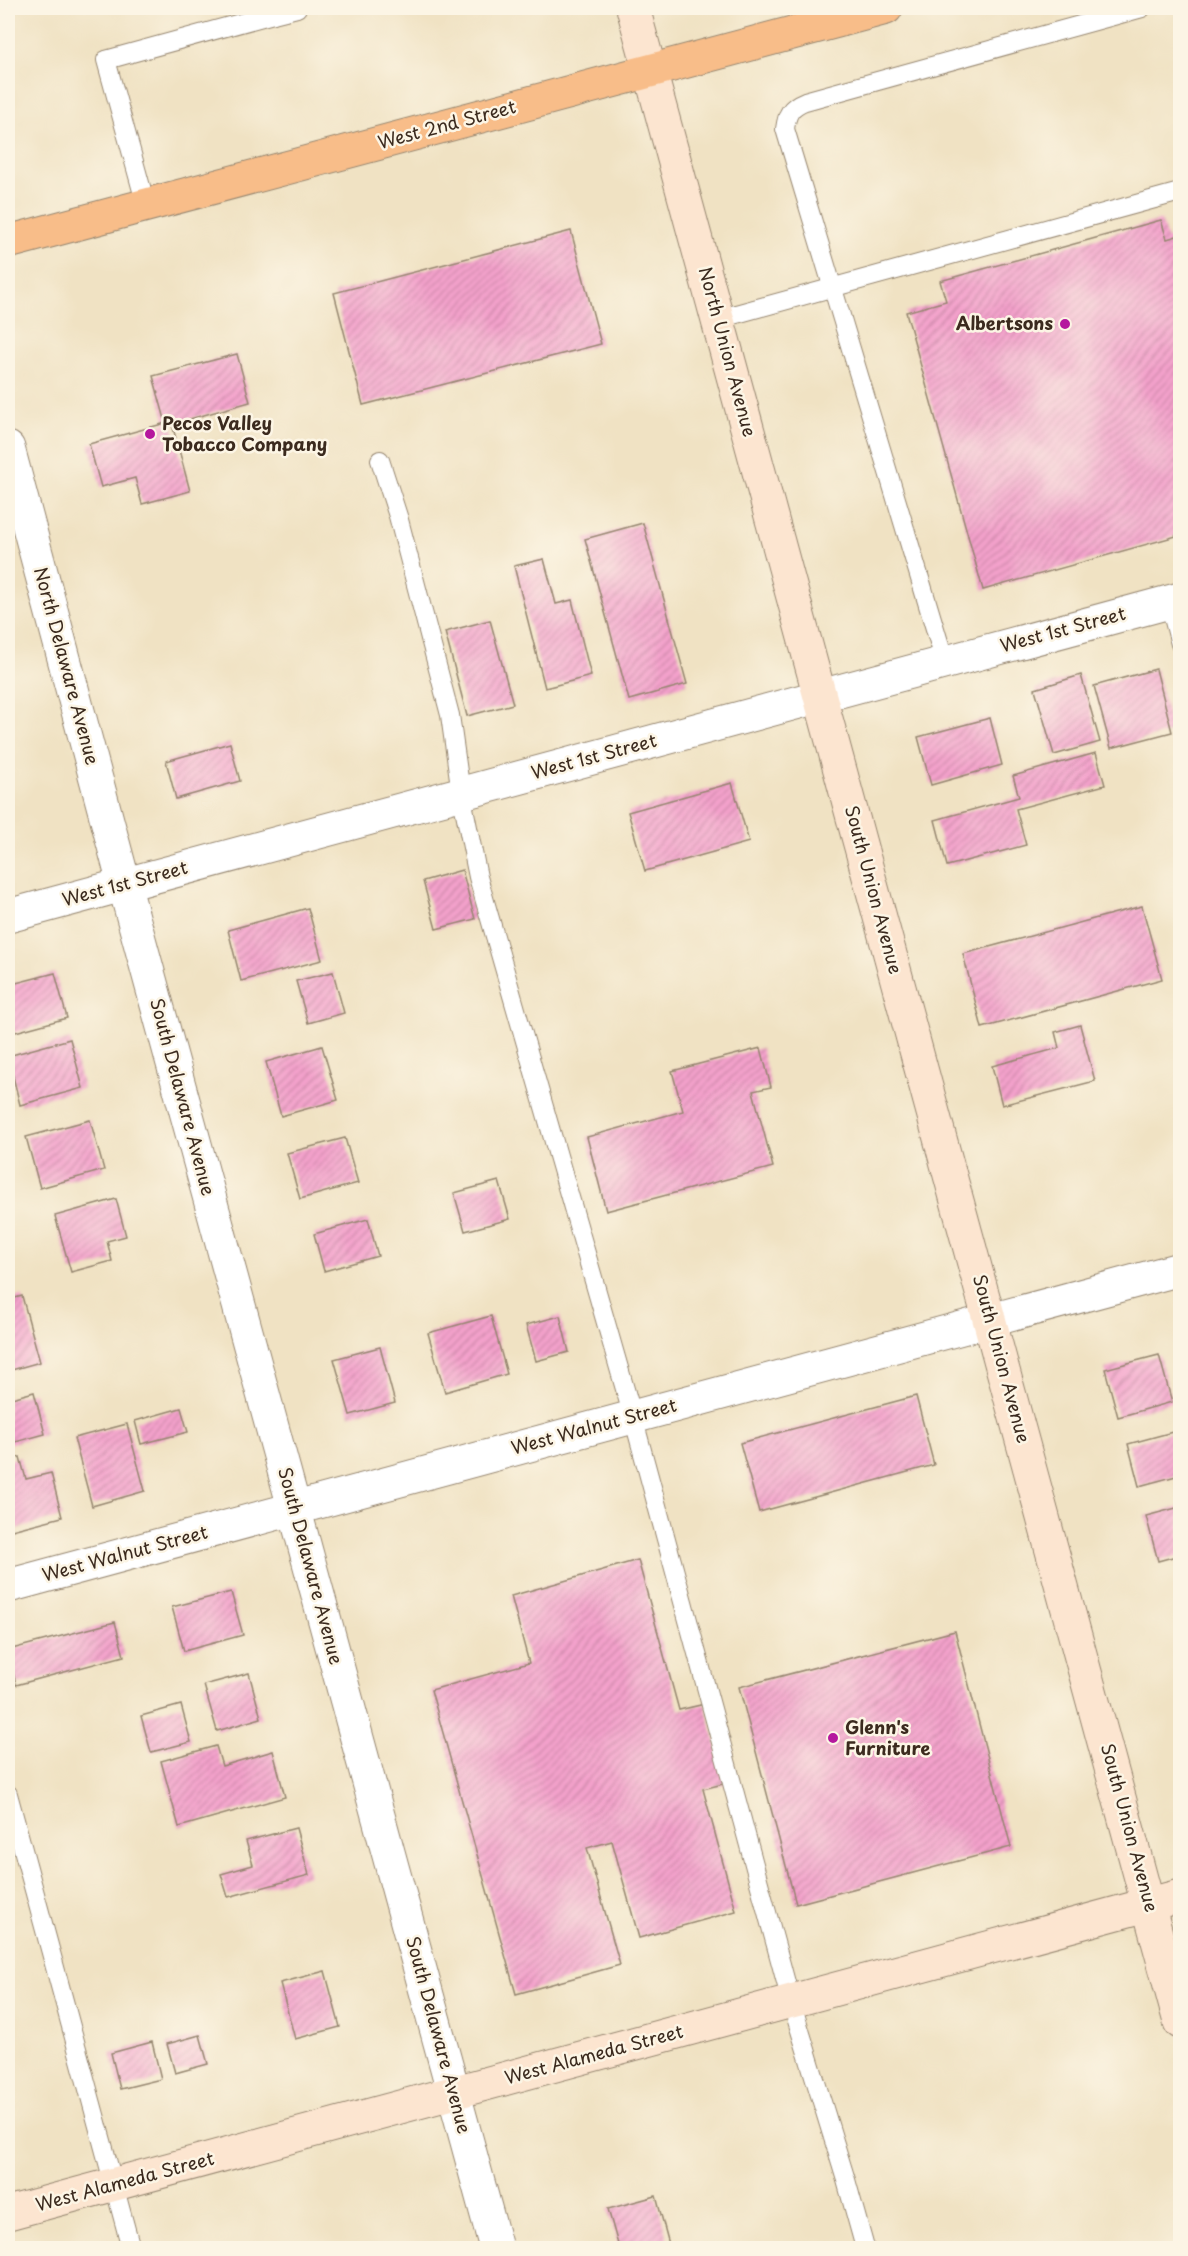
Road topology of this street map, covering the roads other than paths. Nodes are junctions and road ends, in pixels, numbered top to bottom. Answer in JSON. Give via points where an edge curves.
{"nodes":[{"id":1,"x":297,"y":8,"type":"edge"},
{"id":2,"x":633,"y":8,"type":"edge"},
{"id":3,"x":886,"y":8,"type":"edge"},
{"id":4,"x":1142,"y":8,"type":"edge"},
{"id":5,"x":272,"y":11,"type":"edge"},
{"id":6,"x":651,"y":71,"type":"junction"},
{"id":7,"x":1180,"y":192,"type":"edge"},
{"id":8,"x":146,"y":205,"type":"junction"},
{"id":9,"x":8,"y":242,"type":"edge"},
{"id":10,"x":832,"y":288,"type":"junction"},
{"id":11,"x":718,"y":319,"type":"junction"},
{"id":12,"x":8,"y":448,"type":"edge"},
{"id":13,"x":380,"y":460,"type":"dead end"},
{"id":14,"x":1175,"y":600,"type":"edge"},
{"id":15,"x":1180,"y":644,"type":"edge"},
{"id":16,"x":945,"y":662,"type":"junction"},
{"id":17,"x":820,"y":696,"type":"junction"},
{"id":18,"x":461,"y":793,"type":"junction"},
{"id":19,"x":124,"y":884,"type":"junction"},
{"id":20,"x":8,"y":916,"type":"edge"},
{"id":21,"x":1180,"y":1269,"type":"edge"},
{"id":22,"x":990,"y":1320,"type":"junction"},
{"id":23,"x":633,"y":1417,"type":"junction"},
{"id":24,"x":295,"y":1508,"type":"junction"},
{"id":25,"x":8,"y":1586,"type":"edge"},
{"id":26,"x":8,"y":1794,"type":"edge"},
{"id":27,"x":1165,"y":1901,"type":"edge"},
{"id":28,"x":791,"y":2001,"type":"junction"},
{"id":29,"x":1180,"y":2022,"type":"edge"},
{"id":30,"x":453,"y":2093,"type":"junction"},
{"id":31,"x":113,"y":2185,"type":"junction"},
{"id":32,"x":8,"y":2213,"type":"edge"},
{"id":33,"x":131,"y":2248,"type":"edge"},
{"id":34,"x":496,"y":2248,"type":"edge"},
{"id":35,"x":865,"y":2248,"type":"edge"}],
"edges":[{"from":1,"to":5,"type":"lane"},
{"from":2,"to":6,"type":"main road","name":"North Union Avenue"},
{"from":3,"to":6,"type":"main road","name":"West 2nd Street"},
{"from":4,"to":10,"type":"lane","via":[[793,106],[785,129]]},
{"from":5,"to":8,"type":"lane","via":[[106,60]]},
{"from":6,"to":8,"type":"main road","name":"West 2nd Street"},
{"from":6,"to":11,"type":"main road","name":"North Union Avenue"},
{"from":7,"to":10,"type":"lane"},
{"from":8,"to":9,"type":"main road","name":"West 2nd Street"},
{"from":10,"to":11,"type":"lane"},
{"from":10,"to":16,"type":"lane"},
{"from":11,"to":17,"type":"main road","name":"North Union Avenue"},
{"from":12,"to":19,"type":"street","name":"North Delaware Avenue"},
{"from":13,"to":18,"type":"lane","via":[[450,715]]},
{"from":14,"to":15,"type":"lane"},
{"from":14,"to":16,"type":"street","name":"West 1st Street"},
{"from":16,"to":17,"type":"street","name":"West 1st Street"},
{"from":17,"to":18,"type":"street","name":"West 1st Street"},
{"from":17,"to":22,"type":"main road","name":"South Union Avenue"},
{"from":18,"to":19,"type":"street","name":"West 1st Street"},
{"from":18,"to":23,"type":"lane","via":[[478,877]]},
{"from":19,"to":20,"type":"street","name":"West 1st Street"},
{"from":19,"to":24,"type":"street","name":"South Delaware Avenue"},
{"from":21,"to":22,"type":"street","name":"West Walnut Street"},
{"from":22,"to":23,"type":"street","name":"West Walnut Street"},
{"from":22,"to":27,"type":"main road","name":"South Union Avenue"},
{"from":23,"to":24,"type":"street","name":"West Walnut Street"},
{"from":23,"to":28,"type":"lane"},
{"from":24,"to":25,"type":"street","name":"West Walnut Street"},
{"from":24,"to":30,"type":"street","name":"South Delaware Avenue"},
{"from":26,"to":31,"type":"lane"},
{"from":27,"to":28,"type":"main road","name":"West Alameda Street"},
{"from":27,"to":29,"type":"main road","name":"South Union Avenue"},
{"from":28,"to":30,"type":"main road","name":"West Alameda Street"},
{"from":28,"to":35,"type":"lane"},
{"from":30,"to":31,"type":"main road","name":"West Alameda Street"},
{"from":30,"to":34,"type":"street","name":"South Delaware Avenue"},
{"from":31,"to":32,"type":"main road","name":"West Alameda Street"},
{"from":31,"to":33,"type":"lane"}]}
